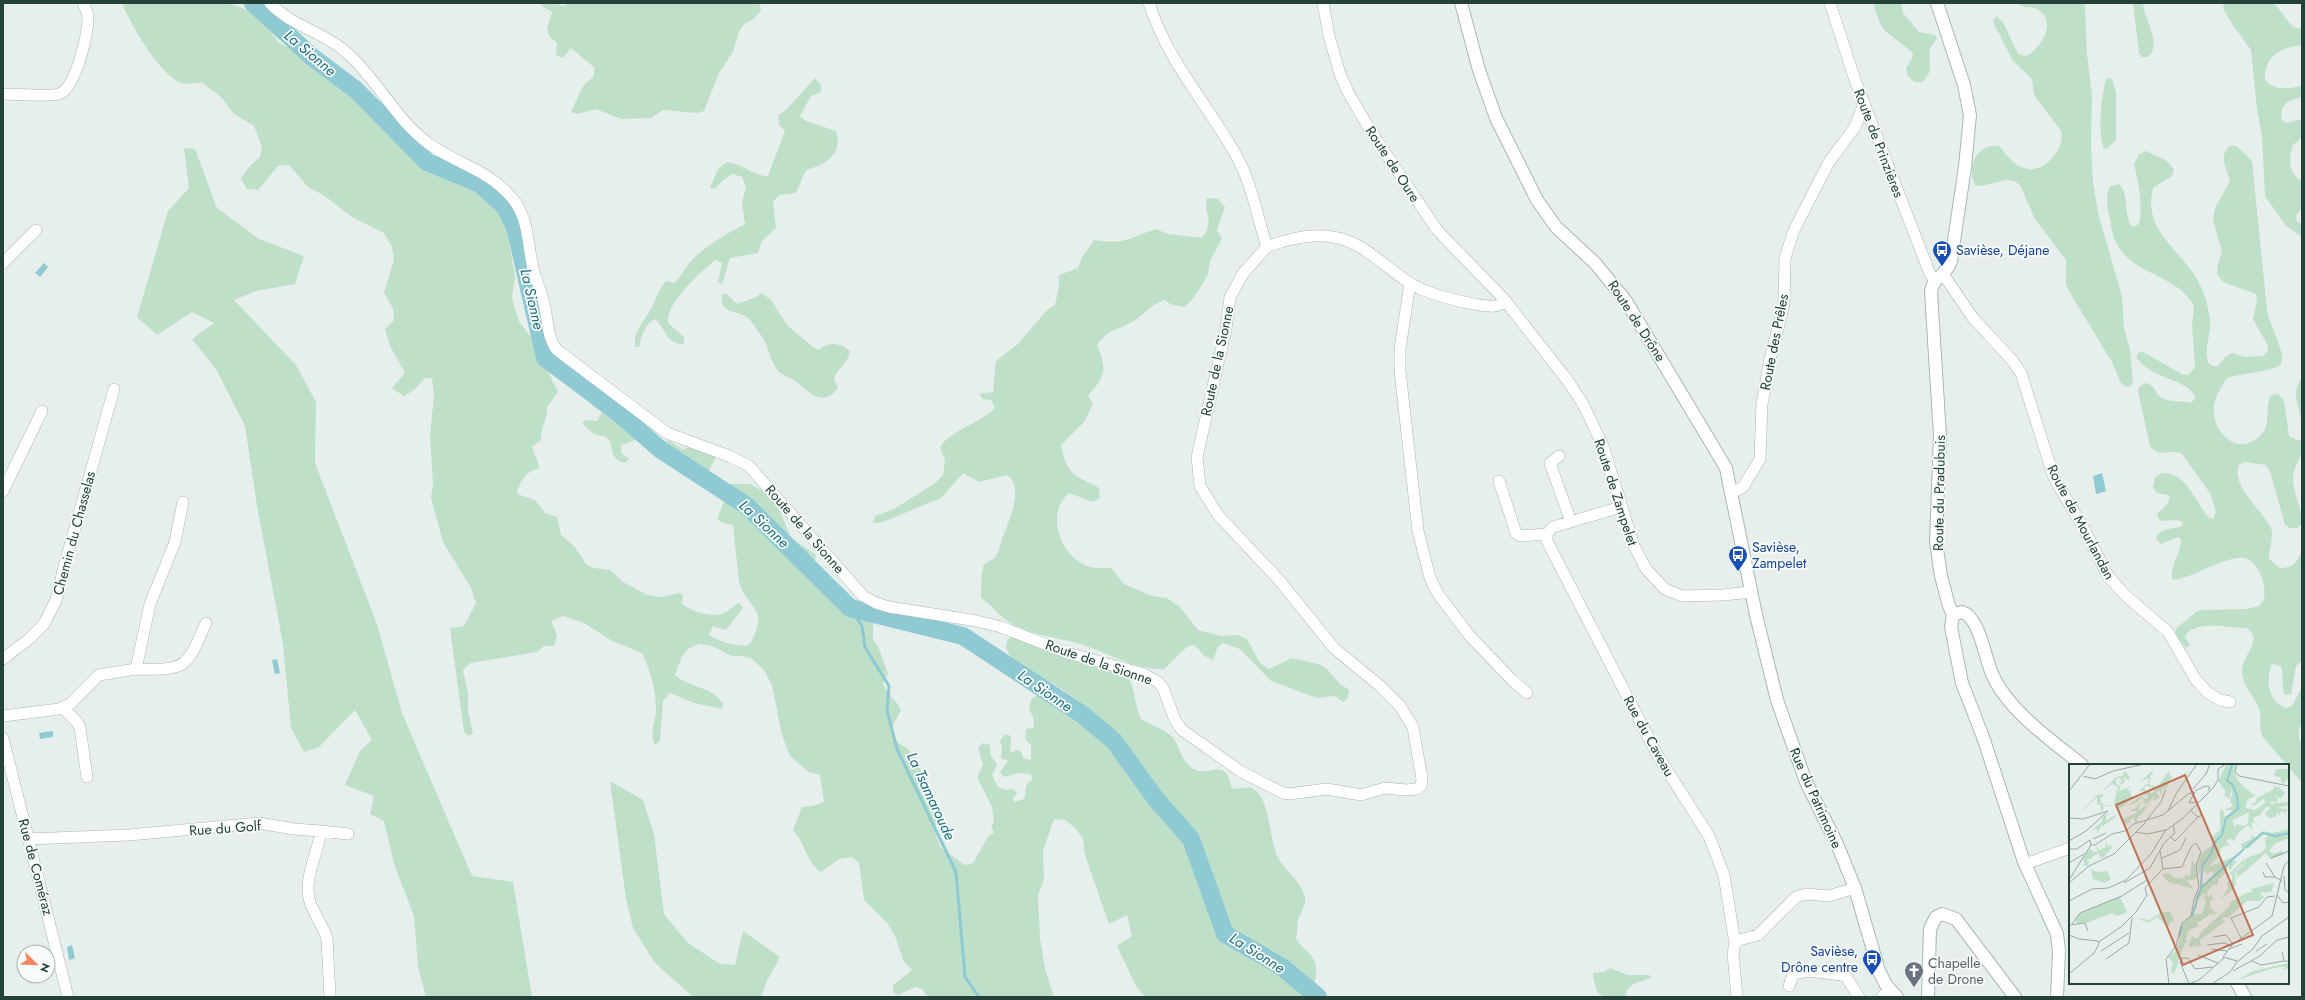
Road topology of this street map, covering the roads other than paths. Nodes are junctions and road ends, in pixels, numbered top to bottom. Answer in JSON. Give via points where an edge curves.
{"nodes":[{"id":1,"x":83,"y":3,"type":"edge"},
{"id":2,"x":270,"y":3,"type":"edge"},
{"id":3,"x":1149,"y":3,"type":"edge"},
{"id":4,"x":1323,"y":3,"type":"edge"},
{"id":5,"x":1461,"y":3,"type":"edge"},
{"id":6,"x":1830,"y":3,"type":"edge"},
{"id":7,"x":1937,"y":3,"type":"edge"},
{"id":8,"x":3,"y":94,"type":"edge"},
{"id":9,"x":1864,"y":103,"type":"junction"},
{"id":10,"x":36,"y":230,"type":"dead end"},
{"id":11,"x":1268,"y":247,"type":"junction"},
{"id":12,"x":3,"y":263,"type":"edge"},
{"id":13,"x":1938,"y":278,"type":"junction"},
{"id":14,"x":1410,"y":283,"type":"junction"},
{"id":15,"x":1506,"y":301,"type":"junction"},
{"id":16,"x":114,"y":389,"type":"dead end"},
{"id":17,"x":42,"y":411,"type":"dead end"},
{"id":18,"x":1559,"y":456,"type":"dead end"},
{"id":19,"x":1499,"y":481,"type":"dead end"},
{"id":20,"x":3,"y":491,"type":"edge"},
{"id":21,"x":1732,"y":493,"type":"junction"},
{"id":22,"x":183,"y":502,"type":"dead end"},
{"id":23,"x":1621,"y":507,"type":"junction"},
{"id":24,"x":1570,"y":522,"type":"junction"},
{"id":25,"x":1547,"y":534,"type":"junction"},
{"id":26,"x":1751,"y":592,"type":"junction"},
{"id":27,"x":1953,"y":615,"type":"junction"},
{"id":28,"x":206,"y":623,"type":"dead end"},
{"id":29,"x":3,"y":659,"type":"edge"},
{"id":30,"x":136,"y":669,"type":"junction"},
{"id":31,"x":1527,"y":693,"type":"dead end"},
{"id":32,"x":2230,"y":702,"type":"dead end"},
{"id":33,"x":62,"y":708,"type":"junction"},
{"id":34,"x":3,"y":716,"type":"edge"},
{"id":35,"x":3,"y":738,"type":"edge"},
{"id":36,"x":2081,"y":764,"type":"edge"},
{"id":37,"x":88,"y":777,"type":"dead end"},
{"id":38,"x":321,"y":831,"type":"junction"},
{"id":39,"x":348,"y":834,"type":"dead end"},
{"id":40,"x":28,"y":839,"type":"junction"},
{"id":41,"x":2069,"y":848,"type":"edge"},
{"id":42,"x":2025,"y":864,"type":"junction"},
{"id":43,"x":1855,"y":888,"type":"junction"},
{"id":44,"x":1735,"y":943,"type":"junction"},
{"id":45,"x":2238,"y":984,"type":"edge"},
{"id":46,"x":1789,"y":986,"type":"dead end"},
{"id":47,"x":1890,"y":995,"type":"edge"},
{"id":48,"x":68,"y":997,"type":"edge"},
{"id":49,"x":330,"y":997,"type":"edge"},
{"id":50,"x":1737,"y":997,"type":"edge"},
{"id":51,"x":1859,"y":997,"type":"edge"},
{"id":52,"x":1928,"y":997,"type":"edge"},
{"id":53,"x":2015,"y":997,"type":"edge"},
{"id":54,"x":2056,"y":997,"type":"edge"},
{"id":55,"x":2245,"y":997,"type":"edge"}],
"edges":[{"from":1,"to":8,"type":"street","via":[[88,18],[83,48],[75,73],[67,87],[56,94]]},
{"from":2,"to":11,"type":"street","name":"Route de la Sionne","via":[[288,17],[347,52],[378,87],[396,113],[427,142],[486,174],[513,199],[526,226],[534,273],[544,302],[551,339],[557,350],[667,433],[749,466],[863,596],[889,607],[1001,627],[1068,653],[1152,678],[1163,688],[1175,720],[1182,730],[1240,771],[1283,793],[1327,789],[1361,795],[1385,788],[1417,789],[1421,786],[1422,779],[1415,735],[1400,706],[1334,648],[1279,580],[1218,515],[1200,486],[1197,457],[1226,329],[1230,297],[1244,272]]},
{"from":3,"to":11,"type":"street","via":[[1153,18],[1168,48],[1236,155],[1249,181]]},
{"from":4,"to":15,"type":"street","name":"Route de Oure","via":[[1340,74],[1370,130],[1437,230]]},
{"from":5,"to":21,"type":"street","name":"Route de Drône","via":[[1479,70],[1494,111],[1534,195],[1556,227],[1595,263],[1626,301],[1722,459]]},
{"from":6,"to":9,"type":"street","name":"Route de Prinzières"},
{"from":7,"to":13,"type":"street","name":"Route du Pradubuis","via":[[1964,85],[1970,121],[1952,256],[1948,268]]},
{"from":9,"to":13,"type":"street","name":"Route de Prinzières","via":[[1930,274]]},
{"from":9,"to":21,"type":"street","name":"Route des Prêles","via":[[1855,128],[1829,162],[1794,230],[1786,258],[1784,304],[1762,404],[1760,459],[1743,487]]},
{"from":10,"to":12,"type":"street"},
{"from":11,"to":14,"type":"street","via":[[1284,240],[1307,236],[1328,236],[1344,240],[1363,249]]},
{"from":13,"to":27,"type":"street","name":"Route du Pradubuis","via":[[1931,296],[1940,436],[1936,542],[1945,594]]},
{"from":13,"to":32,"type":"street","name":"Route de Mourlandan","via":[[2012,360],[2021,374],[2054,478],[2108,576],[2124,595],[2168,632],[2196,680],[2207,692],[2220,700]]},
{"from":14,"to":15,"type":"street","via":[[1426,291],[1460,301],[1497,306]]},
{"from":14,"to":31,"type":"street","via":[[1400,349],[1400,371],[1422,549],[1430,578],[1453,615],[1492,660]]},
{"from":15,"to":23,"type":"street","name":"Route de Zampelet","via":[[1583,404],[1603,446]]},
{"from":16,"to":29,"type":"street","name":"Chemin du Chasselas","via":[[56,600],[44,624]]},
{"from":17,"to":20,"type":"street"},
{"from":18,"to":24,"type":"street","via":[[1550,463]]},
{"from":19,"to":25,"type":"street","via":[[1516,533],[1520,536]]},
{"from":21,"to":26,"type":"street","name":"Route de Drône"},
{"from":22,"to":30,"type":"street","via":[[175,542],[150,604]]},
{"from":23,"to":24,"type":"street"},
{"from":23,"to":26,"type":"street","name":"Route de Zampelet","via":[[1638,557],[1649,573],[1666,589],[1686,597]]},
{"from":24,"to":25,"type":"street","via":[[1553,528]]},
{"from":25,"to":44,"type":"street","name":"Rue du Caveau","via":[[1550,547],[1658,756],[1709,836],[1724,875]]},
{"from":26,"to":43,"type":"street","name":"Rue du Patrimoine","via":[[1776,695],[1798,763]]},
{"from":27,"to":36,"type":"street","via":[[1962,612],[1973,618],[1993,677],[2007,697],[2040,730]]},
{"from":27,"to":42,"type":"street","name":"Route du Pradubuis","via":[[1950,626],[1960,677],[1983,737]]},
{"from":28,"to":30,"type":"street","via":[[193,653],[184,664],[167,669]]},
{"from":30,"to":33,"type":"street","via":[[99,675],[78,697]]},
{"from":33,"to":34,"type":"street"},
{"from":33,"to":37,"type":"street","via":[[80,728]]},
{"from":35,"to":40,"type":"street","name":"Rue de Coméraz"},
{"from":38,"to":39,"type":"street"},
{"from":38,"to":40,"type":"street","name":"Rue du Golf","via":[[259,823],[129,835]]},
{"from":38,"to":49,"type":"street","via":[[307,890],[311,905],[327,938]]},
{"from":40,"to":48,"type":"street","name":"Rue de Coméraz"},
{"from":41,"to":42,"type":"street"},
{"from":42,"to":54,"type":"street","name":"Route du Pradubuis","via":[[2058,939]]},
{"from":43,"to":44,"type":"street","via":[[1828,896],[1796,896],[1762,932]]},
{"from":43,"to":47,"type":"street","name":"Rue du Patrimoine","via":[[1874,959]]},
{"from":44,"to":50,"type":"street","name":"Rue du Caveau","via":[[1733,954]]},
{"from":45,"to":55,"type":"street"},
{"from":46,"to":51,"type":"street","via":[[1793,974],[1801,971],[1842,975],[1846,976]]},
{"from":52,"to":53,"type":"street","via":[[1930,929],[1936,917],[1942,914],[1956,919]]}]}
